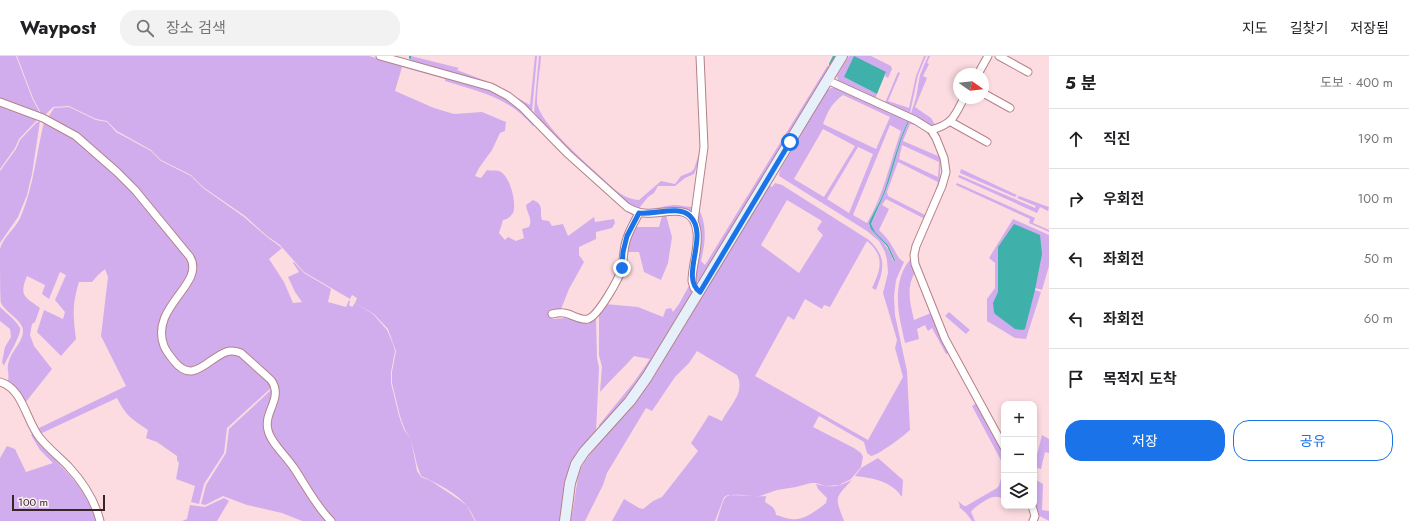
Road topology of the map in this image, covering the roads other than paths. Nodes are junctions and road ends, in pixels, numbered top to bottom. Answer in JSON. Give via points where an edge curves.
{"nodes":[{"id":1,"x":380,"y":56,"type":"edge"},
{"id":2,"x":700,"y":56,"type":"edge"},
{"id":3,"x":842,"y":56,"type":"edge"},
{"id":4,"x":988,"y":56,"type":"edge"},
{"id":5,"x":999,"y":56,"type":"edge"},
{"id":6,"x":981,"y":68,"type":"edge"},
{"id":7,"x":1028,"y":72,"type":"dead end"},
{"id":8,"x":827,"y":80,"type":"junction"},
{"id":9,"x":989,"y":96,"type":"edge"},
{"id":10,"x":0,"y":102,"type":"edge"},
{"id":11,"x":961,"y":104,"type":"edge"},
{"id":12,"x":1010,"y":108,"type":"dead end"},
{"id":13,"x":951,"y":122,"type":"junction"},
{"id":14,"x":931,"y":130,"type":"junction"},
{"id":15,"x":987,"y":142,"type":"dead end"},
{"id":16,"x":639,"y":213,"type":"junction"},
{"id":17,"x":694,"y":221,"type":"junction"},
{"id":18,"x":700,"y":292,"type":"junction"},
{"id":19,"x":552,"y":314,"type":"dead end"},
{"id":20,"x":0,"y":382,"type":"edge"},
{"id":21,"x":1001,"y":442,"type":"edge"},
{"id":22,"x":1033,"y":509,"type":"edge"},
{"id":23,"x":100,"y":521,"type":"edge"},
{"id":24,"x":331,"y":521,"type":"edge"},
{"id":25,"x":565,"y":521,"type":"edge"},
{"id":26,"x":1033,"y":521,"type":"edge"}],
"edges":[{"from":1,"to":16,"type":"street","via":[[491,87],[508,96],[619,200]]},
{"from":2,"to":17,"type":"street","via":[[704,147]]},
{"from":3,"to":8,"type":"main road"},
{"from":4,"to":6,"type":"street"},
{"from":5,"to":7,"type":"street"},
{"from":8,"to":14,"type":"street","via":[[915,120]]},
{"from":8,"to":18,"type":"main road"},
{"from":9,"to":12,"type":"street"},
{"from":10,"to":24,"type":"street","via":[[43,118],[76,136],[135,190],[190,257],[193,266],[191,278],[172,303],[162,325],[164,347],[180,368],[192,371],[227,351],[236,351],[271,380],[276,393],[268,420],[268,431]]},
{"from":11,"to":13,"type":"street"},
{"from":13,"to":14,"type":"street"},
{"from":13,"to":15,"type":"street"},
{"from":14,"to":21,"type":"street","via":[[940,147],[946,172],[916,246],[915,264],[945,340]]},
{"from":16,"to":17,"type":"street","via":[[678,211],[686,213]]},
{"from":16,"to":19,"type":"street","via":[[627,236],[622,268],[597,312],[587,319],[564,313]]},
{"from":17,"to":18,"type":"street","via":[[697,238],[692,281],[694,288]]},
{"from":18,"to":25,"type":"main road","via":[[639,389],[579,458],[571,478]]},
{"from":20,"to":23,"type":"street","via":[[10,387],[22,402],[40,438],[83,485],[95,505]]},
{"from":22,"to":26,"type":"street","via":[[1035,516]]}]}
